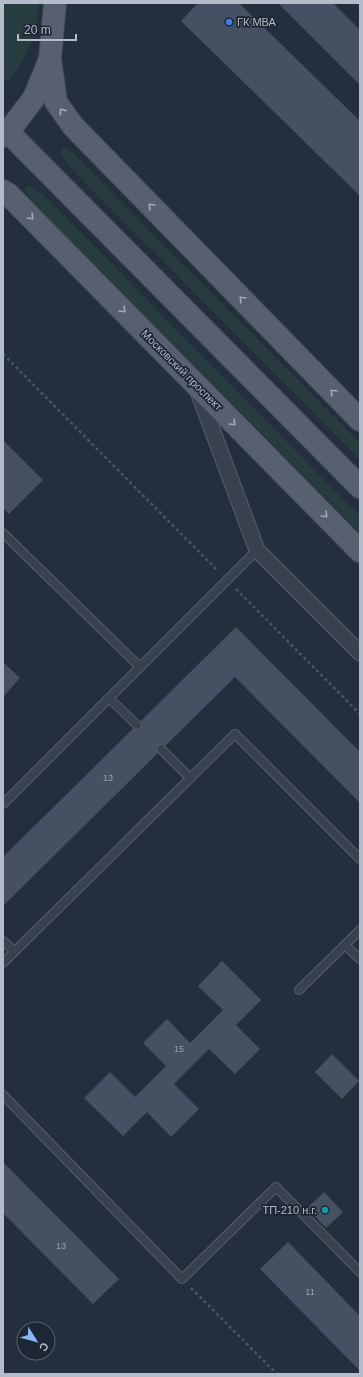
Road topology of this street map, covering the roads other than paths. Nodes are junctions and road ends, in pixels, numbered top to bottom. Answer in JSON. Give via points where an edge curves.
{"nodes":[{"id":1,"x":55,"y":4,"type":"edge"},
{"id":2,"x":50,"y":59,"type":"junction"},
{"id":3,"x":5,"y":132,"type":"edge"},
{"id":4,"x":3,"y":191,"type":"edge"},
{"id":5,"x":194,"y":383,"type":"junction"},
{"id":6,"x":360,"y":420,"type":"edge"},
{"id":7,"x":360,"y":487,"type":"edge"},
{"id":8,"x":3,"y":532,"type":"edge"},
{"id":9,"x":258,"y":550,"type":"junction"},
{"id":10,"x":360,"y":551,"type":"edge"},
{"id":11,"x":360,"y":653,"type":"edge"},
{"id":12,"x":140,"y":667,"type":"junction"},
{"id":13,"x":109,"y":698,"type":"junction"},
{"id":14,"x":137,"y":725,"type":"dead end"},
{"id":15,"x":161,"y":749,"type":"dead end"},
{"id":16,"x":190,"y":778,"type":"junction"},
{"id":17,"x":3,"y":804,"type":"edge"},
{"id":18,"x":360,"y":859,"type":"edge"},
{"id":19,"x":360,"y":930,"type":"edge"},
{"id":20,"x":3,"y":941,"type":"edge"},
{"id":21,"x":345,"y":945,"type":"junction"},
{"id":22,"x":14,"y":951,"type":"junction"},
{"id":23,"x":360,"y":959,"type":"edge"},
{"id":24,"x":3,"y":963,"type":"edge"},
{"id":25,"x":299,"y":990,"type":"dead end"},
{"id":26,"x":3,"y":1095,"type":"edge"},
{"id":27,"x":360,"y":1272,"type":"edge"}],
"edges":[{"from":1,"to":2,"type":"main road"},
{"from":2,"to":3,"type":"main road","via":[[34,98]]},
{"from":6,"to":2,"type":"main road","one_way":true,"via":[[73,126],[56,102]]},
{"from":3,"to":7,"type":"main road"},
{"from":4,"to":5,"type":"main road","name":"Московский проспект","one_way":true},
{"from":5,"to":9,"type":"street"},
{"from":5,"to":10,"type":"main road","name":"Московский проспект","one_way":true},
{"from":8,"to":12,"type":"lane"},
{"from":9,"to":11,"type":"street"},
{"from":9,"to":12,"type":"lane"},
{"from":12,"to":13,"type":"lane"},
{"from":13,"to":14,"type":"lane"},
{"from":13,"to":17,"type":"lane"},
{"from":15,"to":16,"type":"lane"},
{"from":16,"to":18,"type":"lane","via":[[235,734]]},
{"from":16,"to":22,"type":"lane"},
{"from":19,"to":21,"type":"lane"},
{"from":20,"to":22,"type":"lane"},
{"from":21,"to":23,"type":"lane"},
{"from":21,"to":25,"type":"lane"},
{"from":22,"to":24,"type":"lane"},
{"from":26,"to":27,"type":"lane","via":[[182,1279],[276,1187]]}]}
